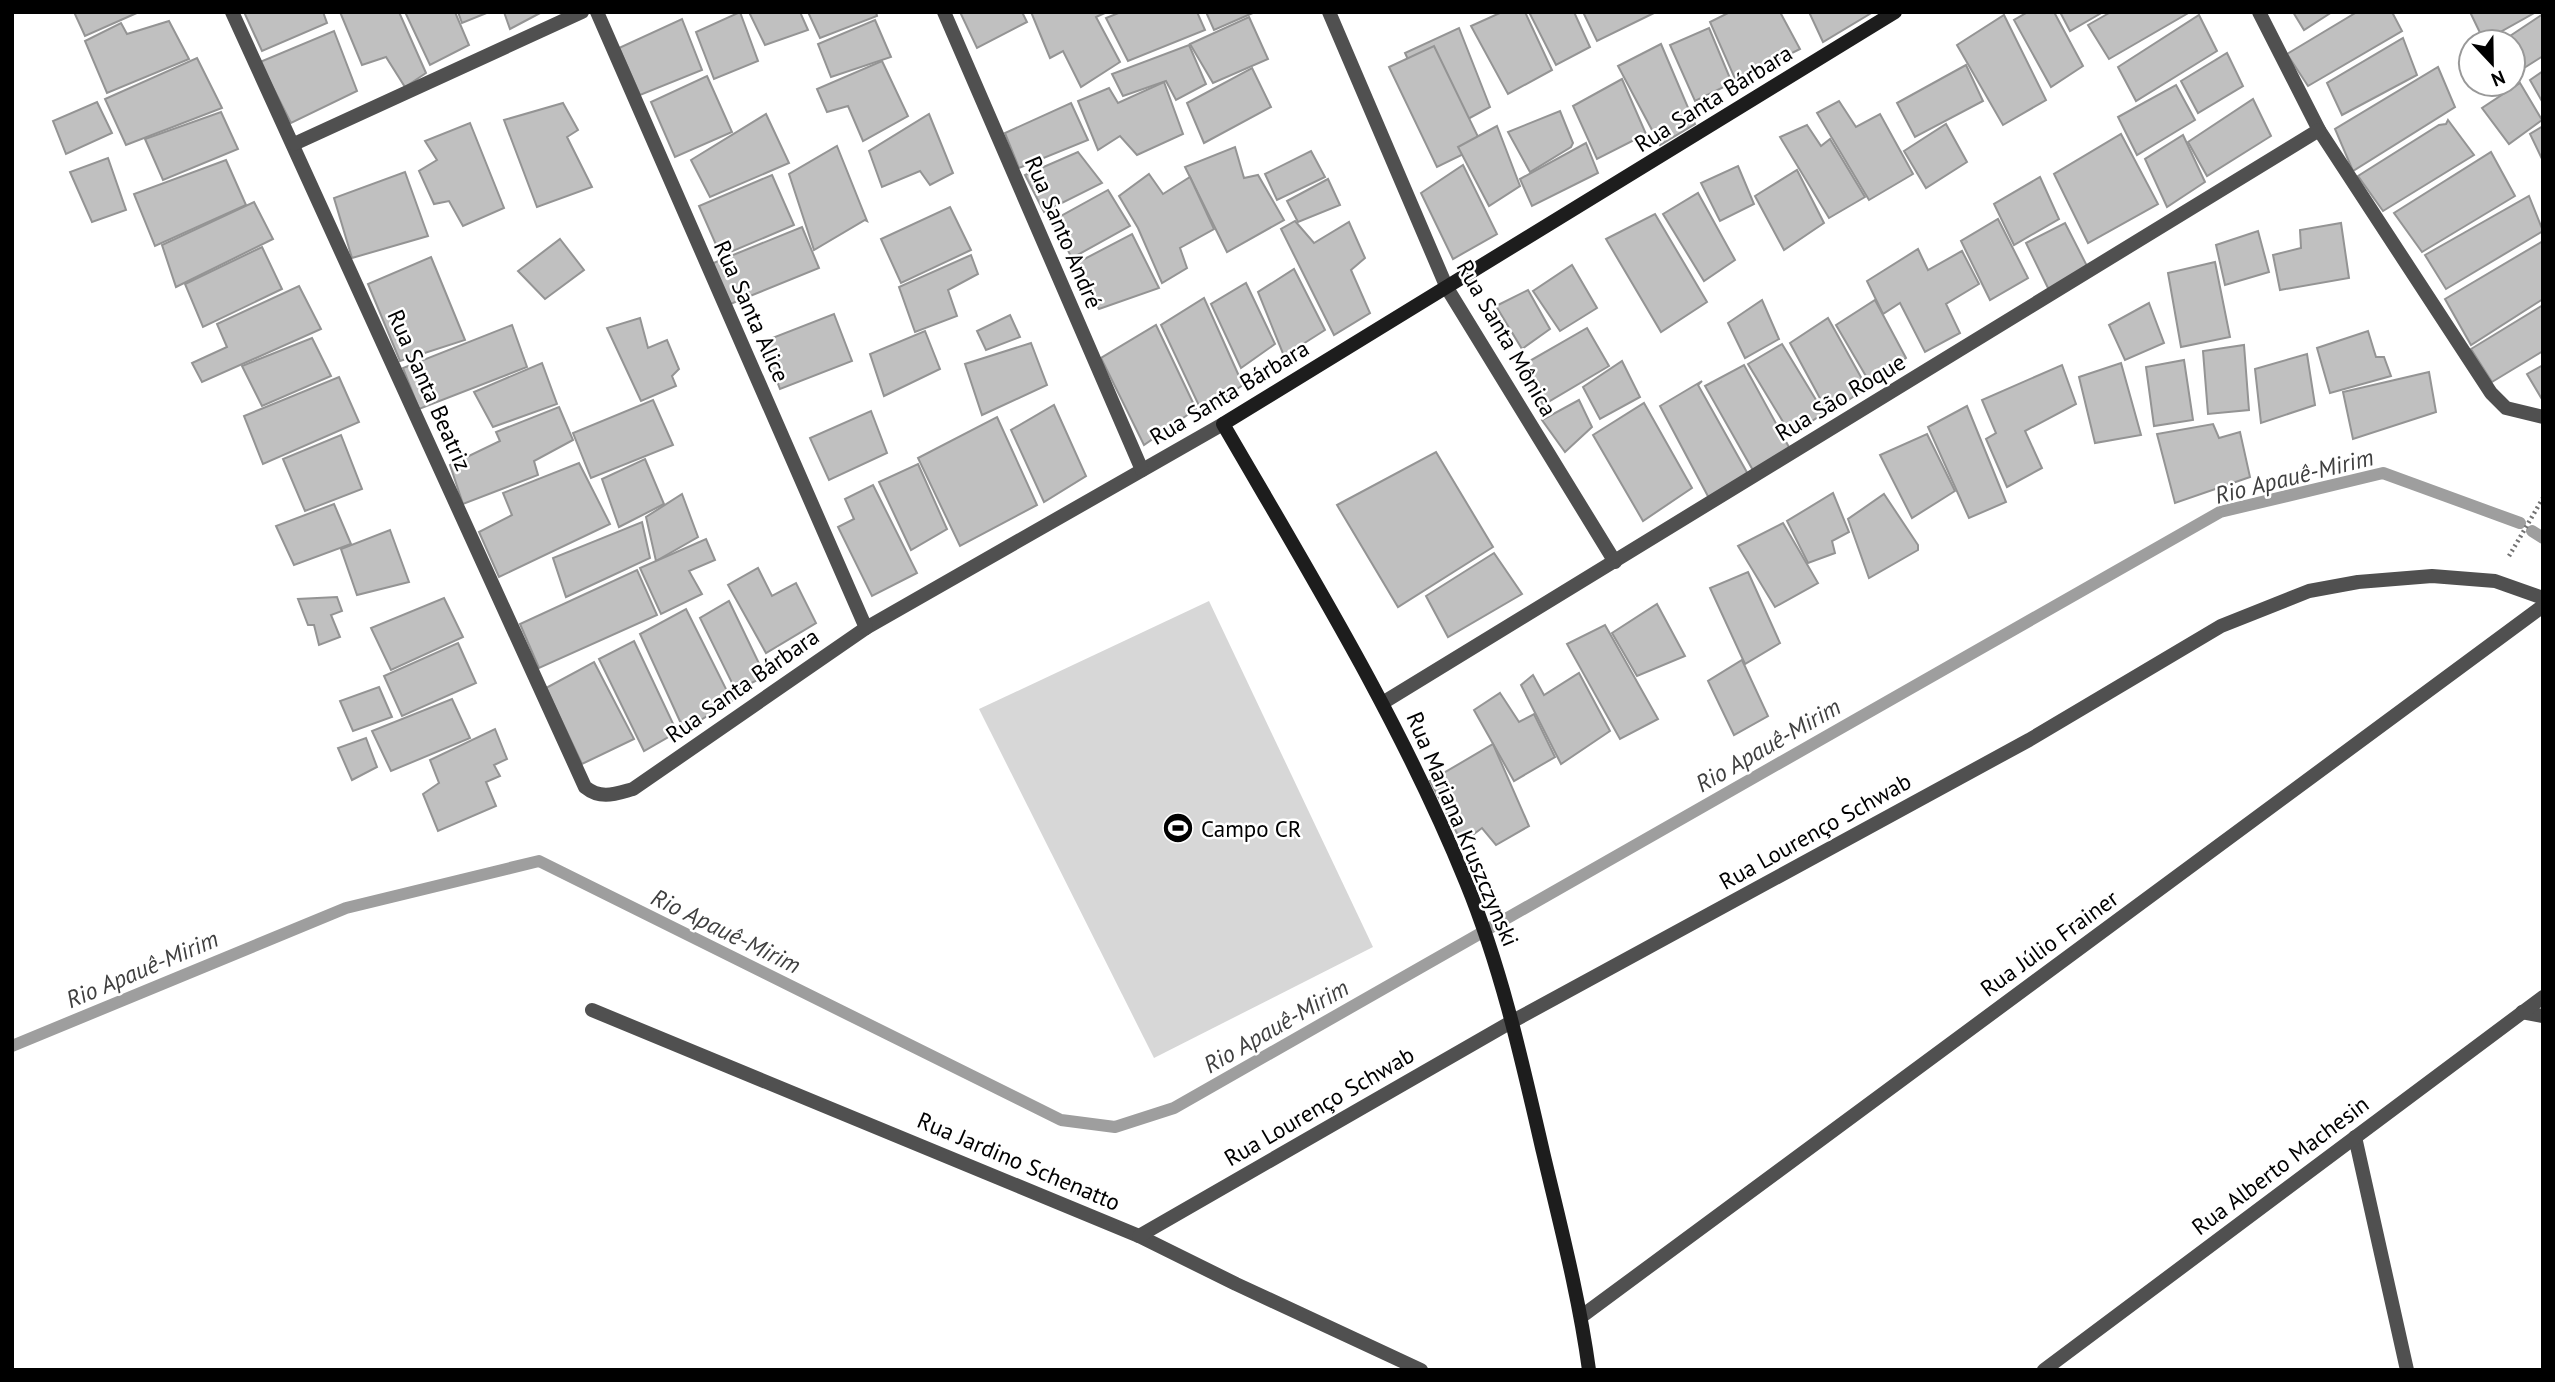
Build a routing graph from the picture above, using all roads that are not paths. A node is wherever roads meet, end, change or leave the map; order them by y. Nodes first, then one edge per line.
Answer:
1 (232, 12) edge
2 (582, 12) edge
3 (597, 12) edge
4 (944, 12) edge
5 (1329, 12) edge
6 (1895, 12) edge
7 (2259, 12) edge
8 (2319, 131) junction
9 (294, 144) junction
10 (1447, 288) junction
11 (2543, 417) edge
12 (1223, 424) junction
13 (1142, 470) junction
14 (1615, 562) junction
15 (2543, 598) edge
16 (2543, 606) edge
17 (866, 628) junction
18 (1384, 702) junction
19 (585, 787) joint
20 (2543, 997) edge
21 (592, 1010) dead end
22 (2522, 1012) junction
23 (2543, 1016) edge
24 (1513, 1021) junction
25 (2355, 1137) junction
26 (1139, 1236) junction
27 (1582, 1316) junction
28 (1421, 1370) edge
29 (1589, 1370) edge
30 (2044, 1370) edge
31 (2407, 1370) edge

1 - 9 street, Rua Santa Beatriz
2 - 9 street
3 - 17 street, Rua Santa Alice
4 - 13 street, Rua Santo André
5 - 10 street, Rua Santa Mônica
6 - 10 street, Rua Santa Bárbara
7 - 8 street
8 - 11 street
8 - 14 street, Rua São Roque
9 - 19 street, Rua Santa Beatriz
10 - 12 street, Rua Santa Bárbara
10 - 14 street, Rua Santa Mônica
12 - 13 street, Rua Santa Bárbara
12 - 18 street, Rua Mariana Kruszczynski
13 - 17 street, Rua Santa Bárbara
14 - 18 street, Rua São Roque
15 - 24 street, Rua Lourenço Schwab
16 - 27 street, Rua Júlio Frainer
17 - 19 street, Rua Santa Bárbara
18 - 24 street, Rua Mariana Kruszczynski
20 - 22 street, Rua Alberto Machesin
21 - 26 street, Rua Jardino Schenatto
22 - 23 street
22 - 25 street, Rua Alberto Machesin
24 - 26 street, Rua Lourenço Schwab
24 - 27 street, Rua Mariana Kruszczynski
25 - 30 street, Rua Alberto Machesin
25 - 31 street
26 - 28 street, Rua Jardino Schenatto
27 - 29 street, Rua Mariana Kruszczynski

